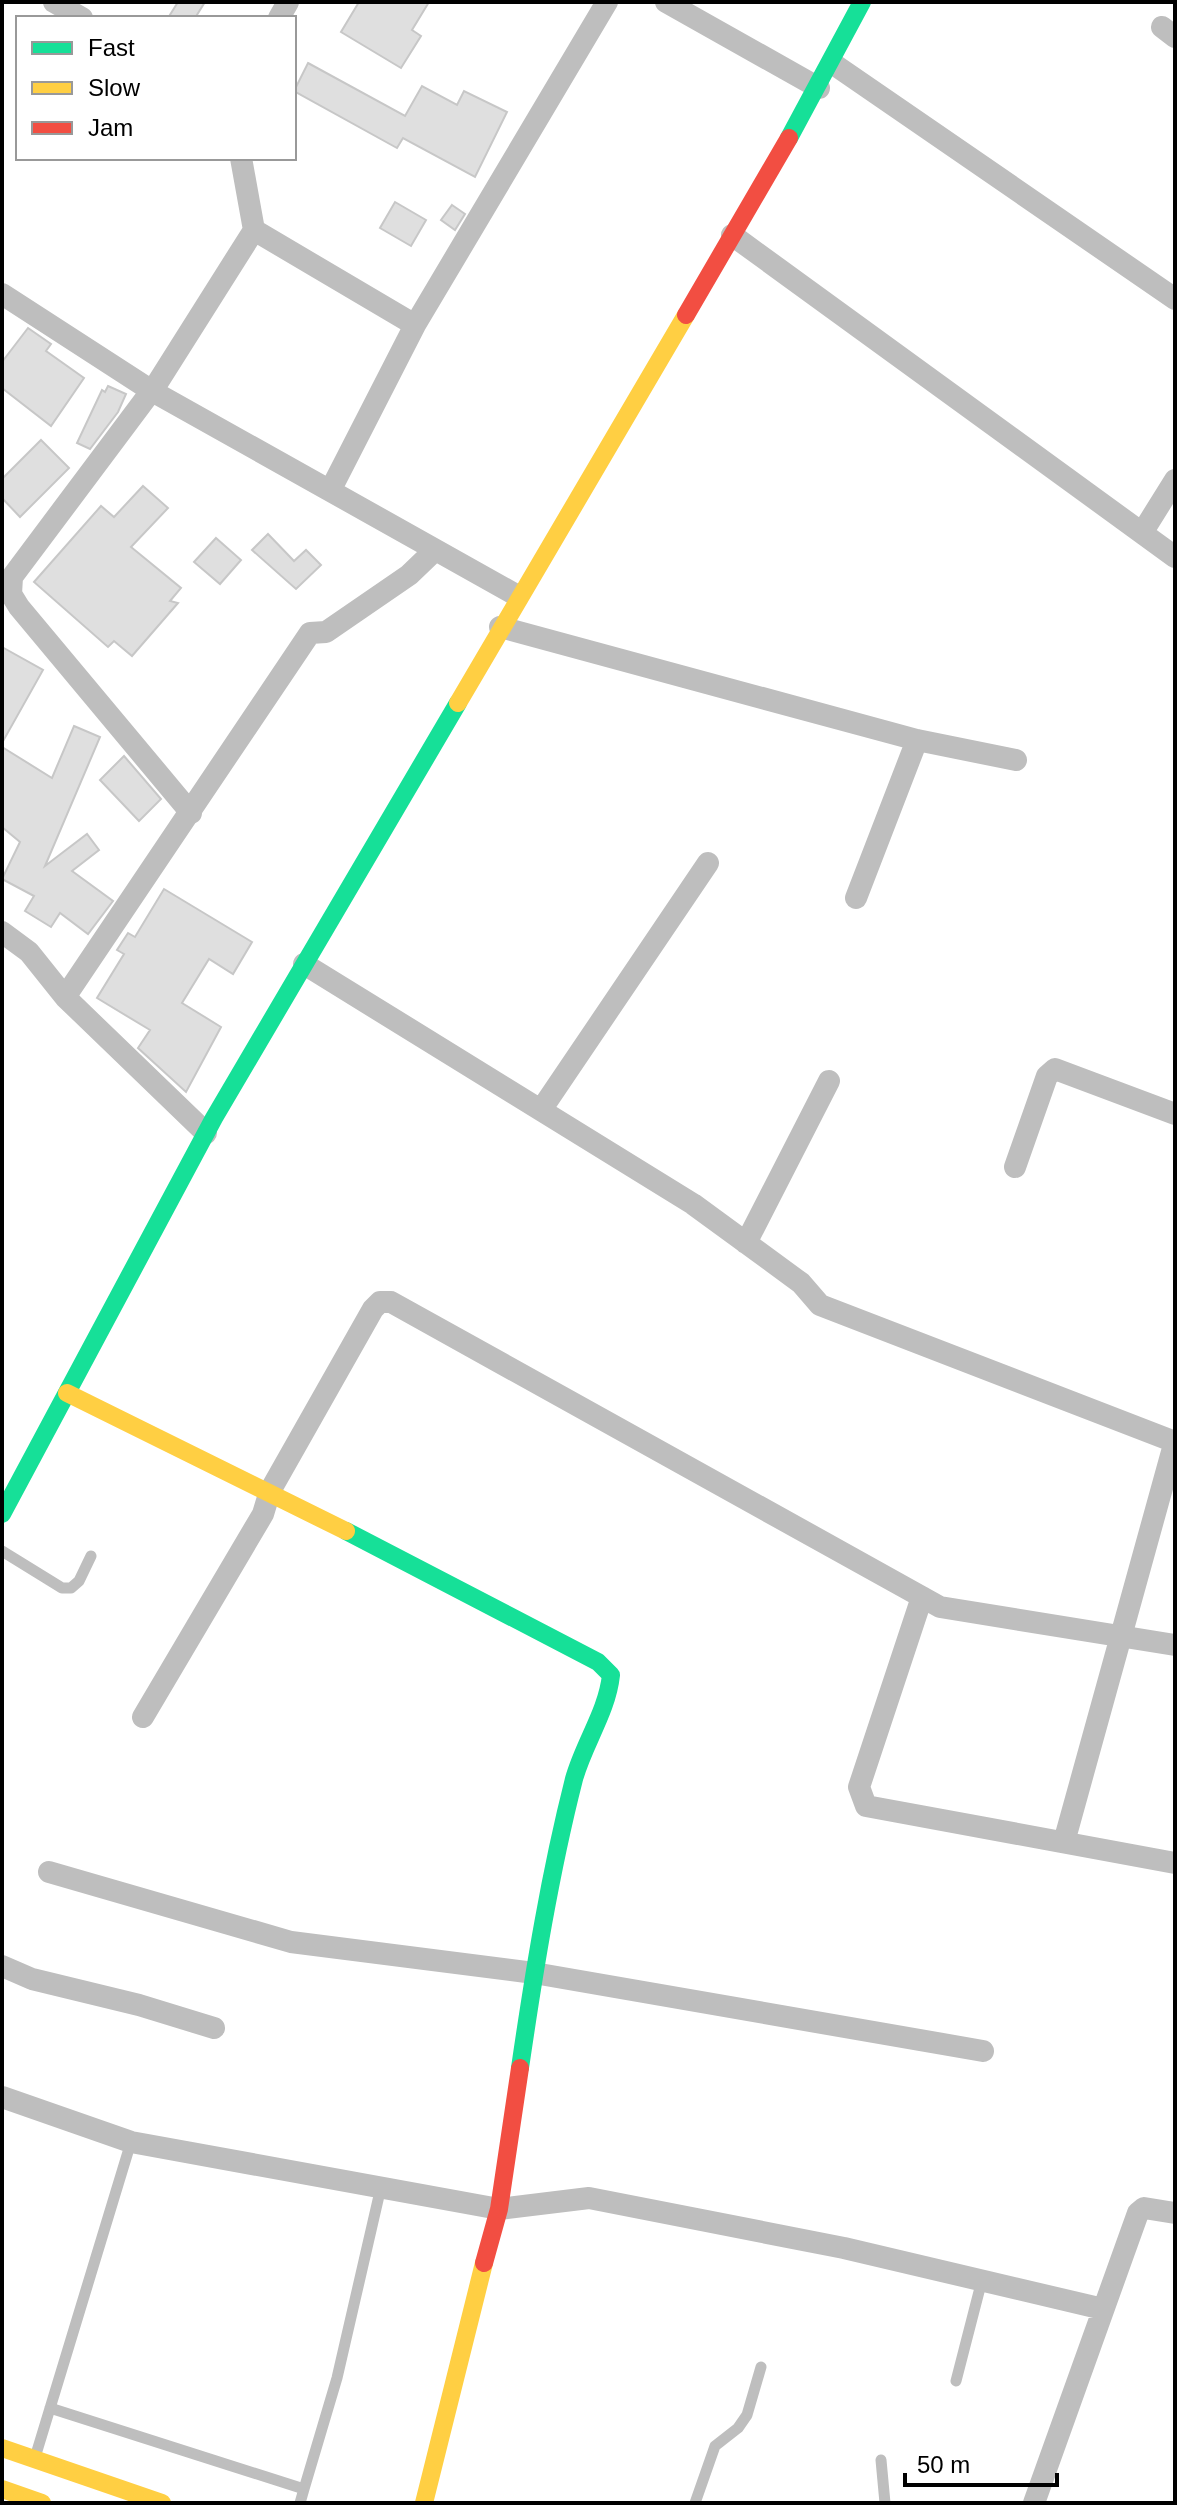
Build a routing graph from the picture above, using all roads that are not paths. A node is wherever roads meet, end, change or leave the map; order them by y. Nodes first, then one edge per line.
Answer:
1 (54, 2) edge
2 (607, 2) edge
3 (666, 2) edge
4 (862, 2) edge
5 (78, 16) edge
6 (832, 63) junction
7 (819, 88) junction
8 (241, 160) edge
9 (254, 230) junction
10 (732, 235) junction
11 (2, 294) edge
12 (1175, 299) edge
13 (415, 325) junction
14 (152, 391) junction
15 (1175, 480) edge
16 (331, 489) junction
17 (1142, 533) junction
18 (434, 551) junction
19 (1175, 557) edge
20 (518, 596) junction
21 (500, 627) junction
22 (917, 740) junction
23 (1016, 760) dead end
24 (191, 813) junction
25 (708, 863) dead end
26 (856, 898) dead end
27 (2, 932) edge
28 (304, 964) junction
29 (65, 997) junction
30 (829, 1081) dead end
31 (541, 1110) junction
32 (1175, 1114) edge
33 (206, 1133) junction
34 (1015, 1167) dead end
35 (746, 1243) junction
36 (67, 1393) junction
37 (1175, 1442) edge
38 (270, 1491) junction
39 (2, 1514) edge
40 (2, 1551) edge
41 (91, 1556) dead end
42 (922, 1597) junction
43 (1122, 1635) junction
44 (1175, 1645) edge
45 (143, 1717) dead end
46 (1064, 1842) junction
47 (1175, 1863) edge
48 (49, 1872) dead end
49 (2, 1966) edge
50 (534, 1973) junction
51 (214, 2028) dead end
52 (983, 2051) dead end
53 (2, 2097) edge
54 (131, 2142) junction
55 (381, 2187) junction
56 (499, 2209) junction
57 (1175, 2213) edge
58 (982, 2280) junction
59 (1103, 2309) junction
60 (761, 2367) dead end
61 (956, 2381) dead end
62 (50, 2408) junction
63 (2, 2448) edge
64 (34, 2459) junction
65 (881, 2460) dead end
66 (2, 2489) edge
67 (304, 2489) junction
68 (42, 2503) edge
69 (162, 2503) edge
70 (301, 2503) edge
71 (424, 2503) edge
72 (695, 2503) edge
73 (885, 2503) edge
74 (1034, 2503) edge

1 - 5 street
2 - 13 street
3 - 7 street
4 - 6 main road
6 - 7 main road
6 - 12 street
7 - 10 main road
8 - 9 street
9 - 13 street
9 - 14 street
10 - 17 street
10 - 20 main road
11 - 14 street
13 - 16 street
14 - 16 street
14 - 24 street
15 - 17 street
16 - 18 street
17 - 19 street
18 - 20 street
18 - 24 street
20 - 21 main road
21 - 22 street
21 - 28 main road
22 - 23 street
22 - 26 street
24 - 29 street
25 - 31 street
27 - 29 street
28 - 31 street
28 - 33 main road
29 - 33 street
30 - 35 street
31 - 35 street
32 - 34 street
33 - 36 main road
35 - 37 street
36 - 38 main road
36 - 39 main road
37 - 43 street
38 - 42 street
38 - 45 street
38 - 50 main road
40 - 41 lane
42 - 43 street
42 - 46 street
43 - 44 street
43 - 46 street
46 - 47 street
48 - 50 street
49 - 51 street
50 - 52 street
50 - 56 main road
53 - 54 street
54 - 55 street
54 - 62 lane
55 - 56 street
55 - 67 lane
56 - 58 street
56 - 71 main road
57 - 59 street
58 - 59 street
58 - 61 lane
59 - 74 street
60 - 72 lane
62 - 64 lane
62 - 67 lane
63 - 64 main road
64 - 69 main road
65 - 73 lane
66 - 68 main road
67 - 70 lane

